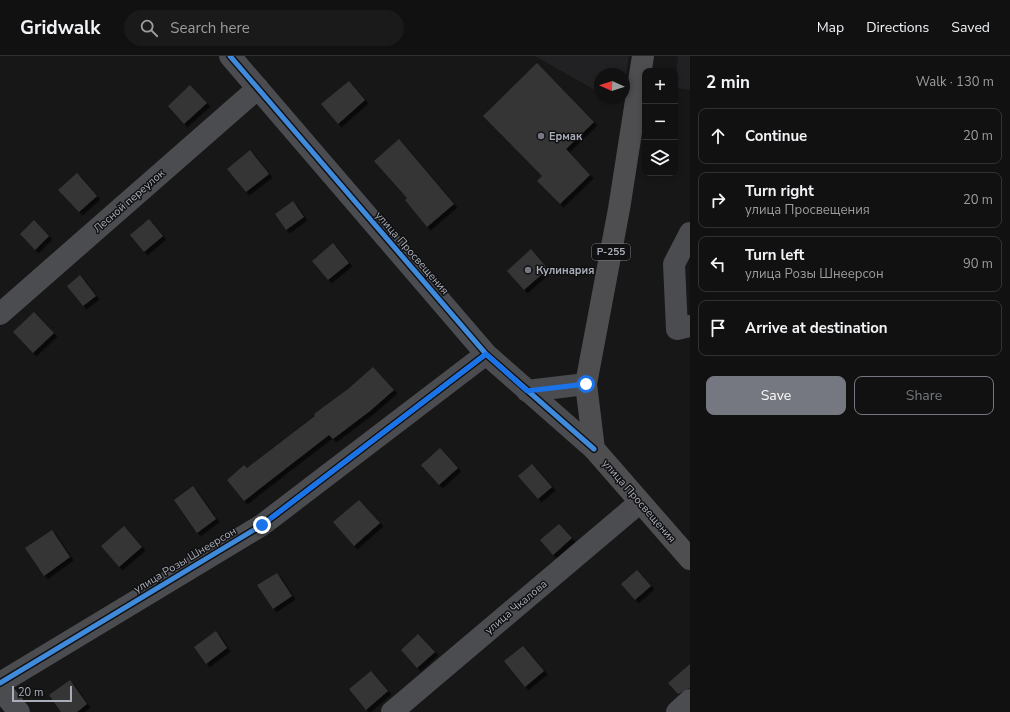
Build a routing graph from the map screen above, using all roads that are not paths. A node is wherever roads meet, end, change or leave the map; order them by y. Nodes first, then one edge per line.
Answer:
1 (230, 56) edge
2 (643, 56) edge
3 (258, 88) junction
4 (690, 233) edge
5 (0, 314) edge
6 (690, 326) edge
7 (486, 354) junction
8 (586, 384) junction
9 (527, 391) junction
10 (594, 449) junction
11 (639, 503) junction
12 (690, 559) edge
13 (0, 683) edge
14 (0, 689) edge
15 (690, 700) edge
16 (19, 712) edge
17 (392, 712) edge
18 (677, 712) edge

1 - 3 street, улица Просвещения
2 - 8 highway, Р-255
3 - 5 street, Лесной переулок
3 - 7 street, улица Просвещения
4 - 6 street
7 - 9 street, улица Просвещения
7 - 13 street, улица Розы Шнеерсон
8 - 9 street
8 - 10 highway, Р-255
9 - 10 street, улица Просвещения
10 - 11 highway, улица Просвещения
11 - 12 highway, улица Просвещения
11 - 17 street, улица Чкалова
14 - 16 street
15 - 18 street

